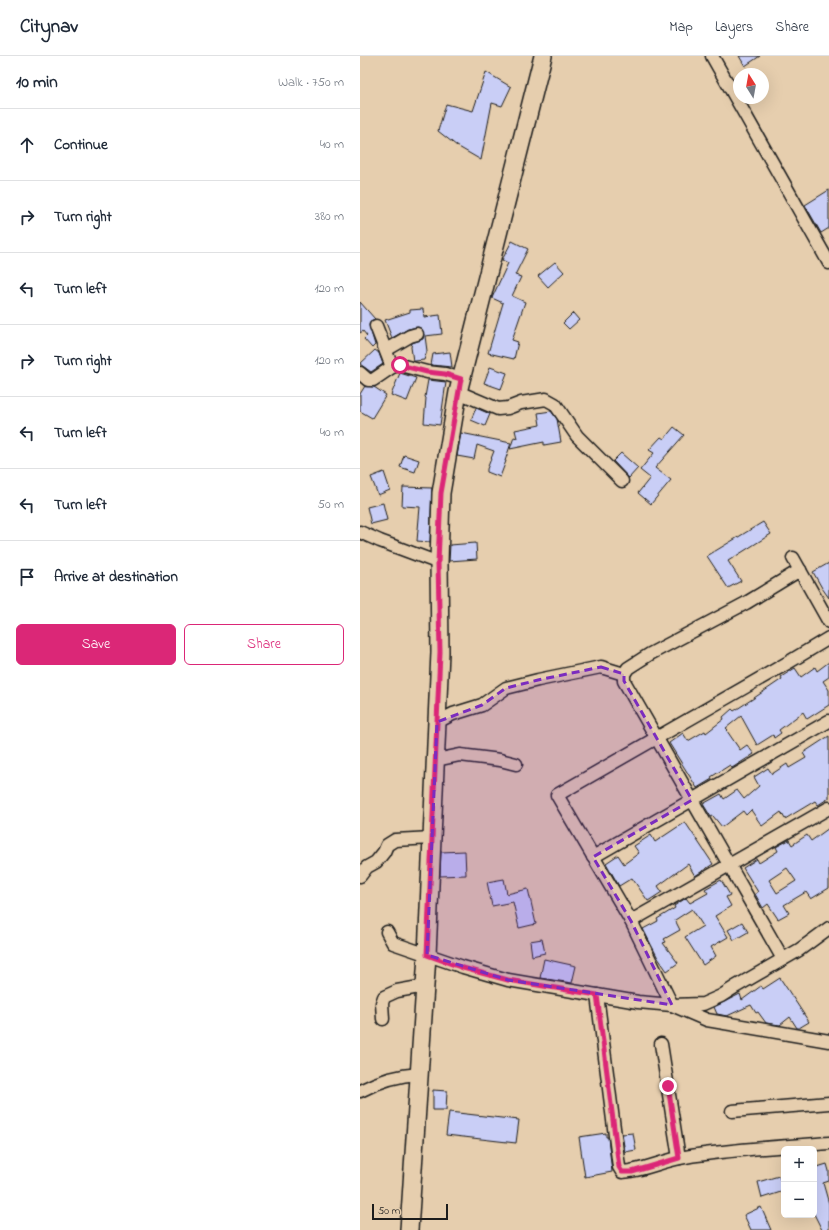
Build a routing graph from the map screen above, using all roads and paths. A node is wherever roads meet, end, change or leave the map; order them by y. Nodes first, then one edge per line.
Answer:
1 (543, 56) edge
2 (712, 56) edge
3 (829, 263) edge
4 (376, 326) dead end
5 (417, 334) dead end
6 (386, 350) junction
7 (392, 367) junction
8 (360, 373) edge
9 (459, 386) junction
10 (622, 481) dead end
11 (360, 532) edge
12 (794, 558) dead end
13 (438, 563) junction
14 (800, 570) junction
15 (829, 622) edge
16 (829, 638) edge
17 (624, 674) junction
18 (829, 721) edge
19 (437, 722) junction
20 (656, 738) junction
21 (436, 760) junction
22 (516, 764) dead end
23 (692, 800) junction
24 (829, 808) edge
25 (432, 838) junction
26 (593, 857) junction
27 (730, 865) junction
28 (360, 876) edge
29 (631, 921) junction
30 (829, 928) edge
31 (387, 932) dead end
32 (427, 955) junction
33 (783, 959) junction
34 (425, 986) junction
35 (597, 995) junction
36 (672, 1005) junction
37 (383, 1019) dead end
38 (829, 1041) edge
39 (661, 1044) dead end
40 (419, 1074) junction
41 (360, 1091) edge
42 (829, 1102) edge
43 (732, 1111) dead end
44 (829, 1143) edge
45 (679, 1158) junction
46 (409, 1230) edge

1 - 9 street
2 - 3 street
4 - 6 street
5 - 6 street
6 - 7 street
7 - 8 street
7 - 9 street
9 - 10 street
9 - 13 street
11 - 13 street
12 - 14 street
13 - 19 street
14 - 15 street
14 - 17 street
16 - 20 street
17 - 19 street
17 - 20 street
18 - 23 street
19 - 21 street
20 - 23 street
20 - 26 street
21 - 22 street
21 - 25 street
23 - 26 street
23 - 27 street
24 - 27 street
25 - 28 street
25 - 32 street
26 - 29 street
27 - 29 street
27 - 33 street
29 - 36 street
30 - 33 street
31 - 32 street
32 - 34 street
32 - 35 street
33 - 36 street
34 - 37 street
34 - 40 street
35 - 36 street
35 - 45 street
36 - 38 street
39 - 45 street
40 - 41 street
40 - 46 street
42 - 43 street
44 - 45 street

